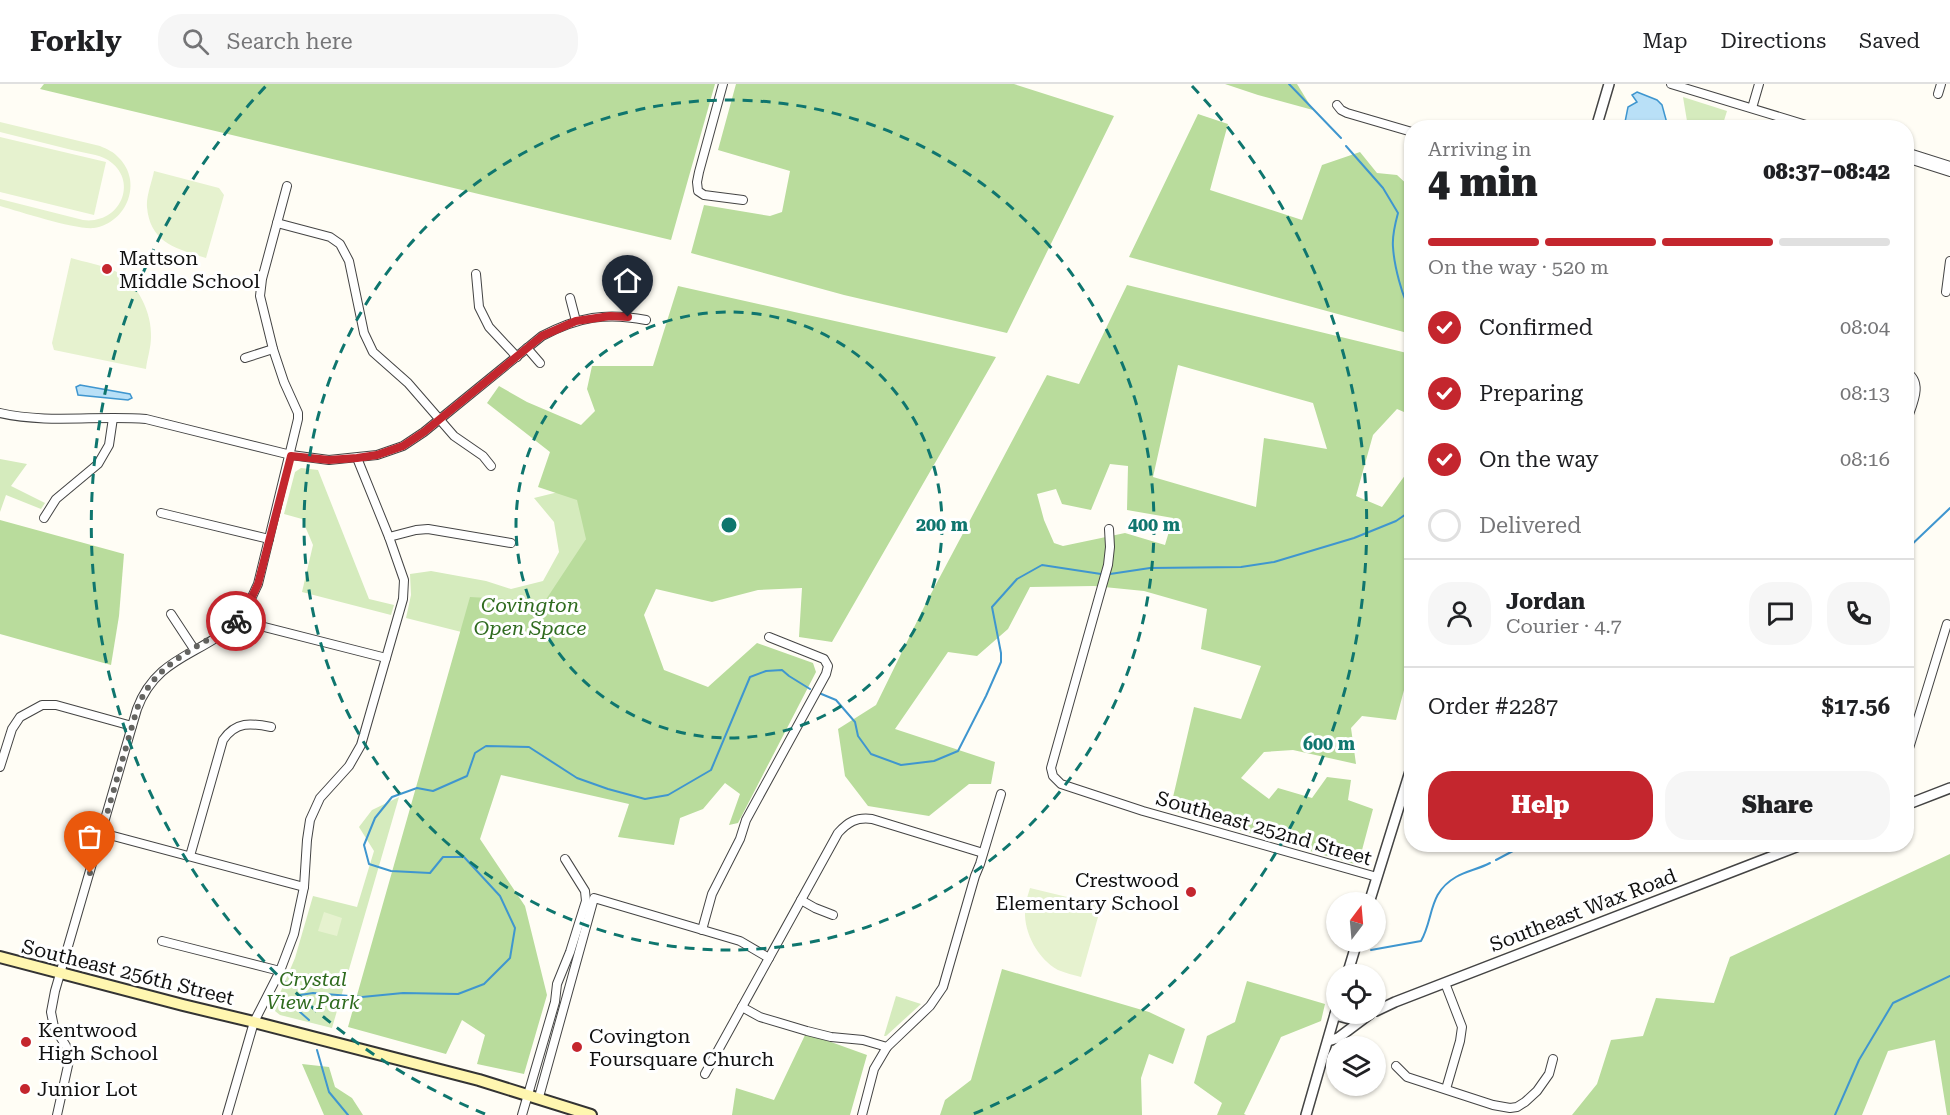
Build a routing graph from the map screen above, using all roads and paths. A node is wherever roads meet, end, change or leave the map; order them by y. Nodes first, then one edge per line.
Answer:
1 (723, 84) edge
2 (1609, 84) edge
3 (1671, 84) edge
4 (1759, 84) edge
5 (1941, 84) edge
6 (1938, 94) dead end
7 (1337, 105) dead end
8 (1752, 108) junction
9 (1598, 120) edge
10 (1790, 120) edge
11 (1404, 130) edge
12 (1914, 155) edge
13 (1914, 161) edge
14 (1950, 166) edge
15 (1950, 172) edge
16 (287, 186) dead end
17 (743, 200) dead end
18 (276, 223) junction
19 (1950, 261) edge
20 (476, 274) dead end
21 (1946, 292) dead end
22 (570, 297) dead end
23 (646, 320) dead end
24 (576, 321) junction
25 (527, 348) junction
26 (273, 349) junction
27 (517, 357) junction
28 (245, 358) dead end
29 (540, 363) dead end
30 (1914, 377) edge
31 (1914, 397) edge
32 (0, 413) edge
33 (113, 418) junction
34 (440, 419) junction
35 (291, 456) junction
36 (357, 458) junction
37 (491, 466) dead end
38 (161, 513) dead end
39 (44, 518) dead end
40 (1109, 529) dead end
41 (389, 537) junction
42 (269, 539) junction
43 (511, 543) dead end
44 (171, 614) dead end
45 (237, 620) junction
46 (1947, 624) dead end
47 (769, 637) dead end
48 (194, 649) junction
49 (386, 658) junction
50 (132, 726) junction
51 (271, 727) dead end
52 (1914, 732) edge
53 (0, 766) edge
54 (1950, 788) edge
55 (1404, 791) edge
56 (1001, 794) dead end
57 (1914, 802) edge
58 (102, 833) junction
59 (1777, 852) edge
60 (983, 853) junction
61 (190, 856) junction
62 (565, 859) dead end
63 (1377, 877) junction
64 (304, 887) junction
65 (1372, 892) edge
66 (801, 900) junction
67 (833, 915) dead end
68 (702, 930) junction
69 (162, 941) dead end
70 (1, 958) edge
71 (769, 958) junction
72 (280, 972) junction
73 (60, 973) junction
74 (1444, 983) junction
75 (742, 1007) junction
76 (1386, 1007) edge
77 (254, 1022) junction
78 (1356, 1024) edge
79 (1341, 1036) edge
80 (887, 1047) junction
81 (1326, 1048) edge
82 (1553, 1059) dead end
83 (1395, 1066) dead end
84 (705, 1074) dead end
85 (1446, 1089) junction
86 (533, 1096) junction
87 (57, 1115) edge
88 (227, 1115) edge
89 (522, 1115) edge
90 (591, 1115) edge
91 (862, 1115) edge
92 (1306, 1115) edge

1 - 17 street
2 - 9 street
3 - 8 street
4 - 8 street
5 - 6 street
7 - 11 street
8 - 10 street
12 - 14 street
13 - 15 street
16 - 18 street
18 - 26 street
18 - 34 street
19 - 21 street
20 - 27 street
22 - 24 street
23 - 24 street
24 - 25 street
25 - 27 street
25 - 29 street
26 - 28 street
26 - 35 street
27 - 34 street
30 - 31 street
32 - 33 street
33 - 35 street
33 - 39 street
34 - 36 street
34 - 37 street
35 - 36 street
35 - 42 street
36 - 41 street
38 - 42 street
40 - 63 street, Southeast 252nd Street
41 - 43 street
41 - 49 street
42 - 45 street
44 - 48 street
45 - 48 street
45 - 49 street
46 - 52 street
47 - 68 street
48 - 50 street
49 - 64 street
50 - 53 street
50 - 58 street
51 - 61 street
54 - 57 street
55 - 63 street
56 - 60 street
58 - 61 street
58 - 73 street
59 - 74 street, Southeast Wax Road
60 - 66 street
60 - 80 street
61 - 64 street
62 - 86 street
63 - 65 street
64 - 72 street
66 - 67 street
66 - 71 street
68 - 71 street
68 - 86 street
69 - 72 street
70 - 73 main road, Southeast 256th Street
71 - 75 street
72 - 77 street
73 - 77 main road, Southeast 256th Street
73 - 87 street
74 - 76 street, Southeast Wax Road
74 - 85 street
75 - 80 street
75 - 84 street
77 - 86 main road, Southeast 256th Street
77 - 88 street
78 - 79 street
80 - 91 street
81 - 92 street
82 - 85 street
83 - 85 street
86 - 89 street
86 - 90 main road, Southeast 256th Street

